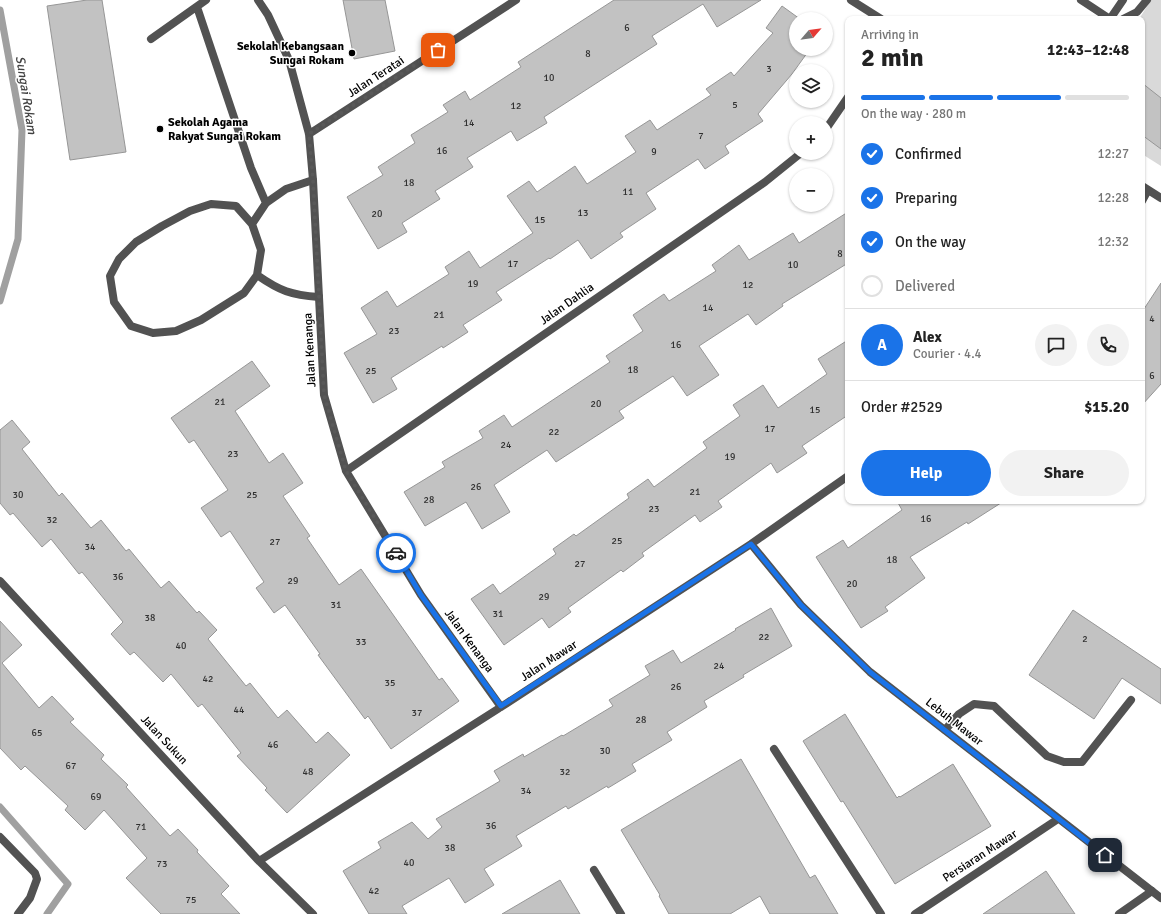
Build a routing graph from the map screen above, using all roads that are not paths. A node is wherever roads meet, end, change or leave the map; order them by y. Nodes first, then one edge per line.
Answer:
1 (206, 0) edge
2 (258, 0) edge
3 (516, 0) edge
4 (851, 0) edge
5 (1080, 0) edge
6 (1123, 0) edge
7 (1147, 0) edge
8 (197, 7) junction
9 (876, 16) edge
10 (1105, 16) edge
11 (1112, 16) edge
12 (1129, 16) edge
13 (151, 39) dead end
14 (845, 102) edge
15 (833, 119) edge
16 (309, 134) junction
17 (792, 160) edge
18 (313, 180) junction
19 (1145, 188) edge
20 (1161, 198) edge
21 (266, 203) junction
22 (252, 224) junction
23 (257, 275) junction
24 (319, 296) junction
25 (346, 471) junction
26 (845, 478) edge
27 (751, 544) junction
28 (0, 581) edge
29 (1131, 700) dead end
30 (501, 706) junction
31 (945, 730) junction
32 (774, 749) dead end
33 (1058, 819) junction
34 (0, 837) edge
35 (259, 861) junction
36 (594, 870) dead end
37 (1152, 891) junction
38 (1161, 898) edge
39 (18, 914) edge
40 (312, 914) edge
41 (620, 914) edge
42 (881, 914) edge
43 (915, 914) edge
44 (1119, 914) edge

1 - 8 street
2 - 16 street, Jalan Kenanga
3 - 16 street, Jalan Teratai
4 - 9 street
5 - 10 street
6 - 11 street
7 - 12 street
8 - 13 street
8 - 21 street
14 - 15 street
16 - 18 street, Jalan Kenanga
17 - 25 street, Jalan Dahlia
18 - 21 street
18 - 24 street, Jalan Kenanga
19 - 20 street
21 - 22 street
22 - 23 street
22 - 23 street
23 - 24 street
24 - 25 street, Jalan Kenanga
25 - 30 street, Jalan Kenanga
26 - 27 street, Jalan Mawar
27 - 30 street, Jalan Mawar
27 - 31 street, Lebuh Mawar
28 - 35 street, Jalan Sukun
29 - 31 street
30 - 35 street, Jalan Mawar
31 - 33 street, Lebuh Mawar
32 - 42 street
33 - 37 street, Lebuh Mawar
33 - 43 street, Persiaran Mawar
34 - 39 street
35 - 40 street, Jalan Sukun
36 - 41 street
37 - 38 street, Lebuh Mawar
37 - 44 street

